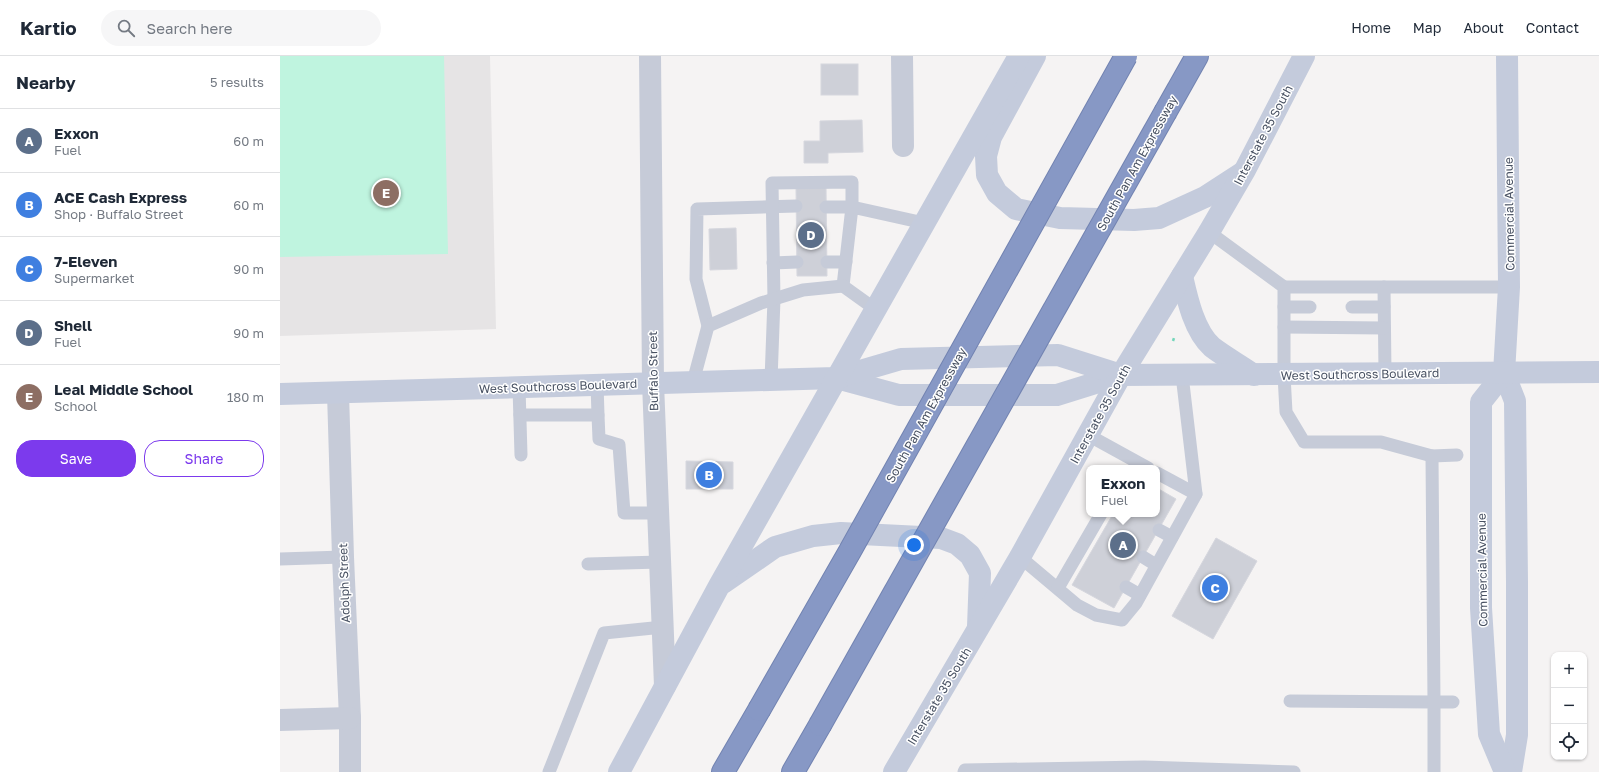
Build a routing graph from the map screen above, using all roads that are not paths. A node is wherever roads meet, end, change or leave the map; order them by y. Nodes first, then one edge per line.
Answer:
1 (650, 56) edge
2 (902, 56) edge
3 (1019, 56) edge
4 (1035, 56) edge
5 (1126, 56) edge
6 (1197, 56) edge
7 (1304, 56) edge
8 (1507, 56) edge
9 (903, 146) dead end
10 (1245, 170) junction
11 (796, 206) dead end
12 (772, 207) junction
13 (826, 207) dead end
14 (852, 207) junction
15 (924, 223) junction
16 (1209, 232) junction
17 (797, 262) dead end
18 (827, 262) dead end
19 (846, 262) junction
20 (773, 263) junction
21 (1182, 276) junction
22 (844, 286) junction
23 (1284, 287) junction
24 (1384, 287) junction
25 (1509, 287) junction
26 (774, 299) junction
27 (1352, 306) dead end
28 (1384, 306) junction
29 (1284, 307) junction
30 (1310, 307) dead end
31 (875, 309) junction
32 (708, 326) junction
33 (1284, 327) junction
34 (1384, 328) junction
35 (1599, 372) edge
36 (1504, 373) junction
37 (1385, 374) junction
38 (1121, 375) junction
39 (1182, 375) junction
40 (1254, 375) junction
41 (1284, 375) junction
42 (836, 378) junction
43 (771, 380) junction
44 (693, 382) junction
45 (653, 383) junction
46 (597, 384) junction
47 (519, 387) junction
48 (338, 393) junction
49 (280, 394) edge
50 (520, 415) junction
51 (598, 415) junction
52 (1088, 435) junction
53 (521, 455) dead end
54 (1457, 455) dead end
55 (1432, 456) junction
56 (1130, 464) edge
57 (1160, 475) edge
58 (1196, 494) junction
59 (658, 514) junction
60 (1100, 517) edge
61 (1159, 530) dead end
62 (1172, 537) junction
63 (1143, 557) dead end
64 (342, 558) junction
65 (1020, 558) junction
66 (280, 559) edge
67 (660, 562) junction
68 (588, 564) dead end
69 (1156, 566) junction
70 (719, 586) junction
71 (1126, 586) dead end
72 (1058, 588) junction
73 (1140, 595) junction
74 (663, 628) junction
75 (978, 630) junction
76 (665, 686) junction
77 (1290, 701) dead end
78 (1434, 702) junction
79 (1453, 702) dead end
80 (350, 718) junction
81 (280, 720) edge
82 (1144, 769) edge
83 (350, 772) edge
84 (549, 772) edge
85 (618, 772) edge
86 (723, 772) edge
87 (793, 772) edge
88 (894, 772) edge
89 (964, 772) edge
90 (1294, 772) edge
91 (1434, 772) edge
92 (1505, 772) edge
93 (1511, 772) edge

1 - 45 street, Buffalo Street
2 - 9 street
3 - 15 main road
4 - 10 main road
5 - 86 highway, South Pan Am Expressway, bridge
6 - 87 highway, South Pan Am Expressway, bridge
7 - 10 main road, Interstate 35 South
8 - 25 main road, Commercial Avenue
10 - 16 main road, Interstate 35 South
11 - 12 lane
12 - 14 lane
12 - 20 lane
12 - 32 lane
13 - 14 lane
14 - 15 lane
14 - 19 lane
15 - 31 main road
16 - 21 main road, Interstate 35 South
16 - 23 lane
17 - 20 lane
18 - 19 lane
19 - 22 lane
20 - 26 lane
21 - 38 main road, Interstate 35 South
21 - 40 main road
22 - 26 lane
22 - 31 lane
23 - 24 lane
23 - 29 lane
24 - 25 lane
24 - 28 lane
25 - 36 main road, Commercial Avenue
26 - 32 lane
26 - 43 lane
27 - 28 lane
28 - 34 lane
29 - 30 lane
29 - 33 lane
31 - 42 main road
32 - 44 lane
33 - 34 lane
33 - 41 lane
34 - 37 lane
35 - 36 main road, West Southcross Boulevard
36 - 37 main road, West Southcross Boulevard
36 - 92 main road, Commercial Avenue
36 - 93 main road, Commercial Avenue
37 - 41 main road, West Southcross Boulevard
38 - 39 main road, West Southcross Boulevard
38 - 42 main road, West Southcross Boulevard
38 - 42 main road, West Southcross Boulevard
38 - 52 main road, Interstate 35 South
39 - 40 main road, West Southcross Boulevard
39 - 58 lane
40 - 41 main road, West Southcross Boulevard
41 - 55 lane
42 - 43 main road, West Southcross Boulevard
42 - 70 main road
43 - 44 main road, West Southcross Boulevard
44 - 45 main road, West Southcross Boulevard
45 - 46 main road, West Southcross Boulevard
45 - 59 street, Buffalo Street
46 - 47 main road, West Southcross Boulevard
46 - 51 lane
47 - 48 main road, West Southcross Boulevard
47 - 50 lane
48 - 49 main road, West Southcross Boulevard
48 - 64 street, Adolph Street
50 - 51 lane
50 - 53 lane
51 - 59 lane
52 - 56 lane
52 - 65 main road, Interstate 35 South
54 - 55 lane
55 - 78 lane
57 - 58 lane
58 - 62 lane
59 - 67 street, Buffalo Street
60 - 72 lane
61 - 62 lane
62 - 69 lane
63 - 69 lane
64 - 66 lane
64 - 80 street, Adolph Street
65 - 72 lane
65 - 75 main road, Interstate 35 South
67 - 68 lane
67 - 74 street, Buffalo Street
69 - 73 lane
70 - 75 main road
70 - 76 main road
71 - 73 lane
72 - 73 lane
74 - 76 street, Buffalo Street
74 - 84 lane
75 - 88 main road, Interstate 35 South
76 - 85 main road
77 - 78 lane
78 - 79 lane
78 - 91 lane
80 - 81 street
80 - 83 street, Adolph Street
82 - 89 lane
82 - 90 lane

